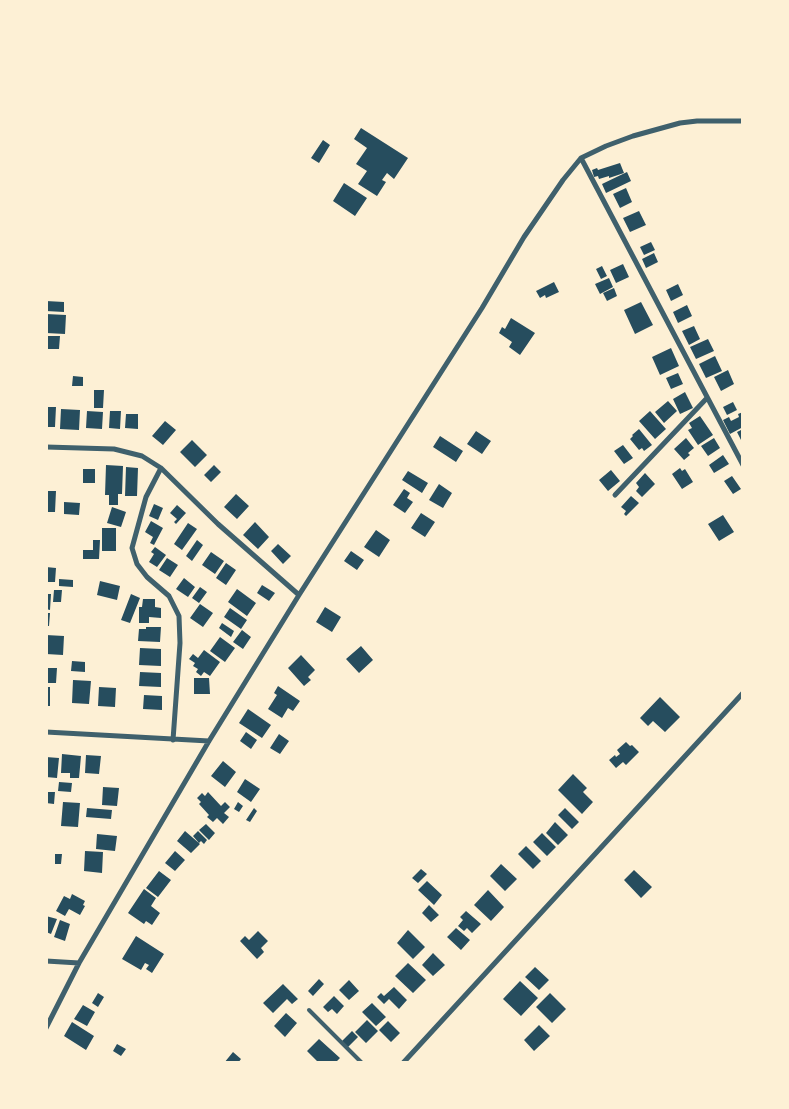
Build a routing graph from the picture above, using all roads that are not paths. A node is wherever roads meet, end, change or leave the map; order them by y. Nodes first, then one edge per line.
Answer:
1 (743, 121) edge
2 (581, 158) junction
3 (707, 398) junction
4 (46, 447) edge
5 (743, 465) edge
6 (160, 468) junction
7 (615, 495) dead end
8 (299, 595) junction
9 (743, 693) edge
10 (46, 732) edge
11 (173, 740) junction
12 (209, 741) junction
13 (46, 961) edge
14 (79, 964) junction
15 (309, 1010) dead end
16 (46, 1028) edge
17 (362, 1063) edge
18 (403, 1063) edge

1 - 2 street
2 - 3 street
2 - 8 street
3 - 5 street
3 - 7 street
4 - 6 street
6 - 8 street
6 - 11 street
8 - 12 street
9 - 18 street
10 - 11 street
11 - 12 street
12 - 14 street
13 - 14 street
14 - 16 street
15 - 17 lane

